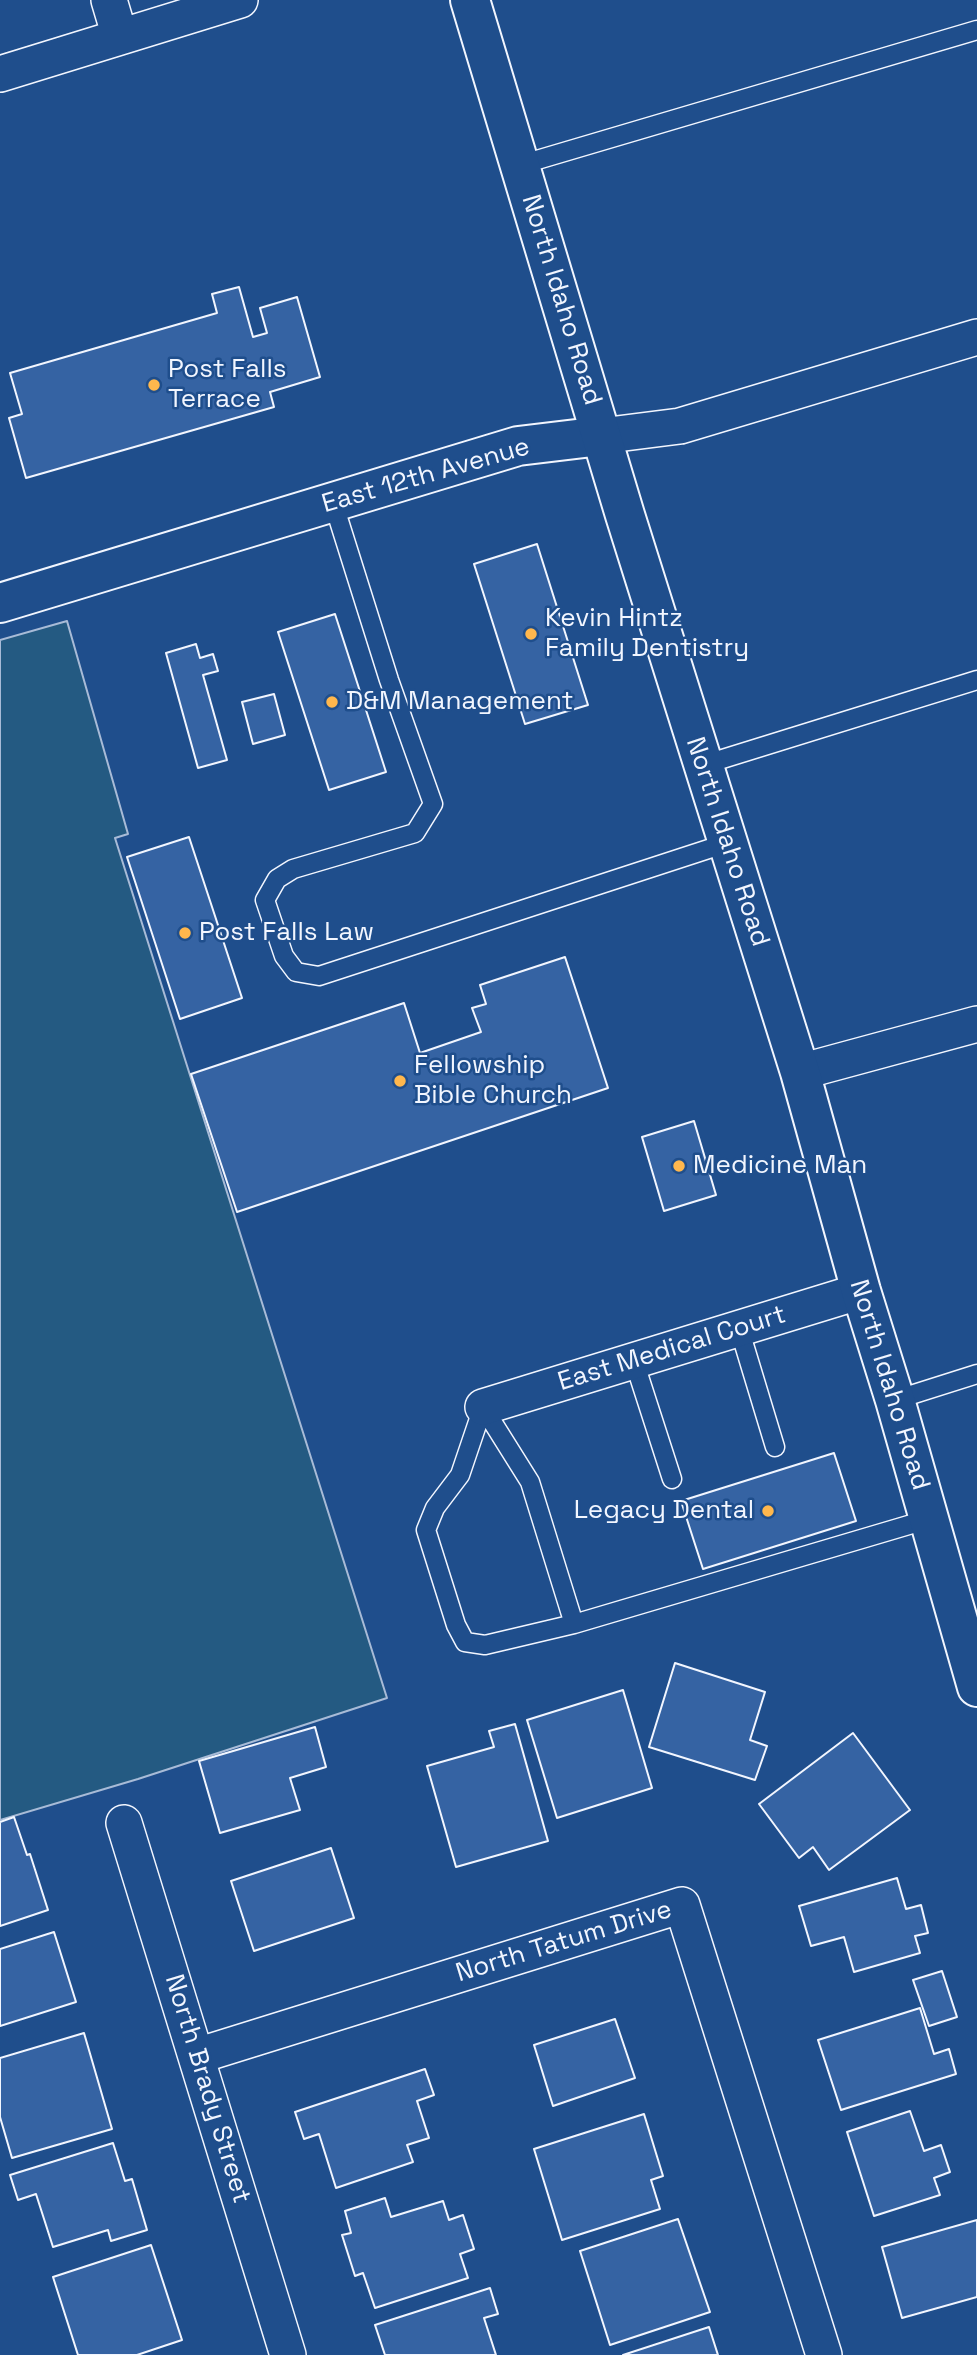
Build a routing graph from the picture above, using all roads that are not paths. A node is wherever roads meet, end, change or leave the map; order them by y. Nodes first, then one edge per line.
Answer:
1 (109, 0) edge
2 (240, 0) edge
3 (470, 0) edge
4 (977, 30) edge
5 (120, 37) junction
6 (0, 74) edge
7 (520, 165) junction
8 (977, 337) edge
9 (601, 436) junction
10 (333, 502) junction
11 (0, 603) edge
12 (977, 680) edge
13 (703, 765) junction
14 (727, 843) junction
15 (977, 1024) edge
16 (800, 1072) junction
17 (861, 1291) junction
18 (739, 1328) junction
19 (634, 1360) junction
20 (977, 1374) edge
21 (895, 1400) junction
22 (483, 1407) junction
23 (775, 1447) dead end
24 (672, 1479) dead end
25 (929, 1519) junction
26 (574, 1624) junction
27 (977, 1687) edge
28 (124, 1823) dead end
29 (197, 2056) junction
30 (288, 2355) edge
31 (824, 2355) edge

1 - 5 street
2 - 5 street
3 - 7 main road, North Idaho Road
4 - 7 lane
5 - 6 street
7 - 9 main road, North Idaho Road
8 - 9 street, East 12th Avenue
9 - 10 main road, East 12th Avenue
9 - 13 main road, North Idaho Road
10 - 11 main road, East 12th Avenue
10 - 14 lane
12 - 13 lane
13 - 14 main road, North Idaho Road
14 - 16 main road, North Idaho Road
15 - 16 street
16 - 17 main road, North Idaho Road
17 - 18 street, East Medical Court
17 - 21 main road, North Idaho Road
18 - 19 street, East Medical Court
18 - 23 lane
19 - 22 street, East Medical Court
19 - 24 lane
20 - 21 lane
21 - 25 main road, North Idaho Road
22 - 26 lane
22 - 26 lane
25 - 26 lane
25 - 27 main road, North Idaho Road
28 - 29 street, North Brady Street
29 - 30 street, North Brady Street
29 - 31 street, North Tatum Drive

